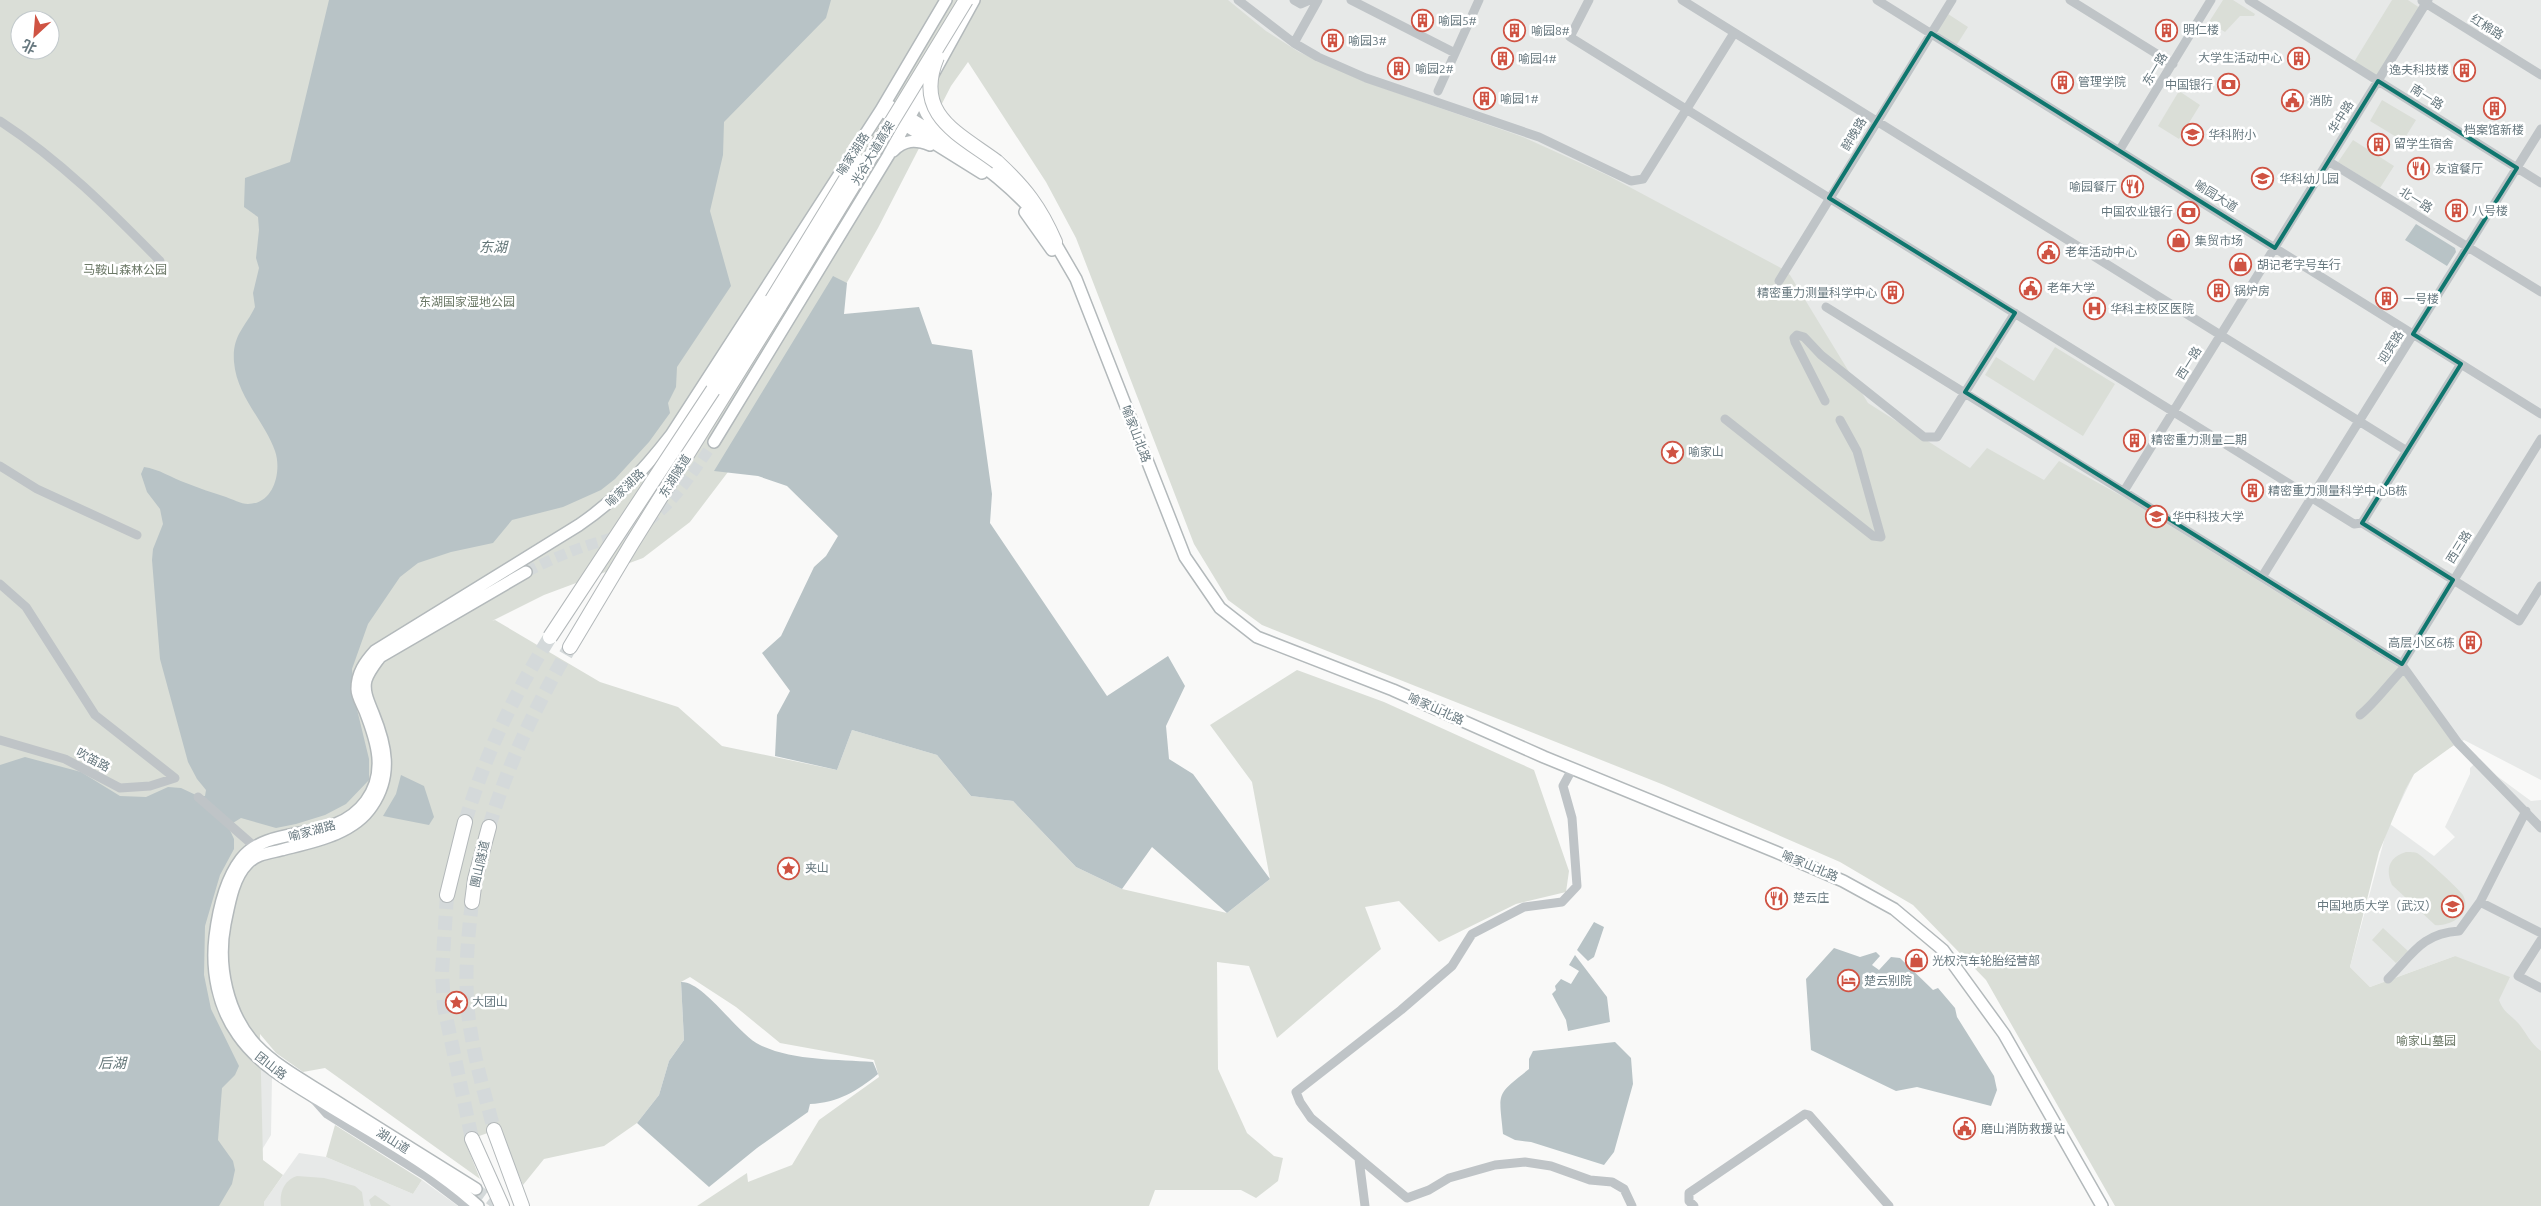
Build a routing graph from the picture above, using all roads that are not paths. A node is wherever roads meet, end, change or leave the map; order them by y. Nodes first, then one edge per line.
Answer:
1 (946, 0) edge
2 (960, 0) edge
3 (966, 0) edge
4 (974, 0) edge
5 (1238, 0) edge
6 (1294, 0) edge
7 (1310, 0) edge
8 (1318, 0) edge
9 (1351, 0) edge
10 (1479, 0) edge
11 (1589, 0) edge
12 (1682, 0) edge
13 (1877, 0) edge
14 (1952, 0) edge
15 (2070, 0) edge
16 (2211, 0) edge
17 (2249, 0) edge
18 (2425, 1) edge
19 (953, 22) junction
20 (1734, 33) junction
21 (1931, 33) junction
22 (1294, 43) junction
23 (1455, 53) junction
24 (2172, 64) junction
25 (2540, 73) edge
26 (2378, 81) junction
27 (927, 86) junction
28 (1438, 91) dead end
29 (883, 107) junction
30 (1687, 109) junction
31 (0, 121) edge
32 (1876, 121) junction
33 (907, 122) junction
34 (2541, 129) edge
35 (2119, 150) junction
36 (888, 156) junction
37 (2328, 161) junction
38 (972, 162) junction
39 (2517, 168) junction
40 (2541, 183) edge
41 (1829, 198) junction
42 (1056, 242) junction
43 (2468, 247) junction
44 (2275, 248) junction
45 (160, 261) dead end
46 (1779, 281) dead end
47 (2541, 292) edge
48 (771, 299) junction
49 (798, 303) junction
50 (1826, 307) dead end
51 (2015, 313) junction
52 (764, 331) junction
53 (2413, 334) junction
54 (2220, 335) junction
55 (2461, 364) junction
56 (1965, 392) junction
57 (1825, 401) dead end
58 (2173, 412) junction
59 (2541, 414) edge
60 (1725, 419) dead end
61 (1840, 420) dead end
62 (2359, 422) junction
63 (2541, 439) edge
64 (714, 442) tunnel mouth
65 (2407, 451) junction
66 (0, 466) edge
67 (2124, 491) junction
68 (2312, 498) junction
69 (2362, 524) junction
70 (137, 535) dead end
71 (526, 572) tunnel mouth
72 (2262, 577) junction
73 (2453, 580) junction
74 (0, 584) edge
75 (2541, 586) edge
76 (550, 636) tunnel mouth
77 (570, 647) tunnel mouth
78 (2403, 666) junction
79 (2360, 716) dead end
80 (0, 740) edge
81 (1570, 773) junction
82 (198, 797) dead end
83 (2526, 811) junction
84 (465, 822) tunnel mouth
85 (489, 826) tunnel mouth
86 (2541, 828) edge
87 (258, 851) junction
88 (447, 895) tunnel mouth
89 (472, 902) tunnel mouth
90 (2480, 902) junction
91 (2541, 933) edge
92 (2541, 940) edge
93 (2388, 979) dead end
94 (2541, 988) edge
95 (310, 1094) junction
96 (494, 1130) tunnel mouth
97 (472, 1138) tunnel mouth
98 (1359, 1160) junction
99 (476, 1189) tunnel mouth
100 (466, 1206) edge
101 (478, 1206) edge
102 (502, 1206) edge
103 (522, 1206) edge
104 (1365, 1206) edge
105 (1632, 1206) edge
106 (1694, 1206) edge
107 (1889, 1206) edge
108 (2094, 1206) edge
109 (2102, 1206) edge

1 - 29 main road, 喻家湖路
2 - 48 highway, 光谷大道高架, bridge
3 - 19 highway, 光谷大道高架, bridge
4 - 27 main road
5 - 22 street
6 - 7 street
8 - 22 street
9 - 23 street
10 - 23 street
11 - 30 street
12 - 20 street
13 - 21 street, 喻园大道
14 - 21 street, 醉晚路
15 - 24 street
16 - 24 street, 东一路
17 - 26 street, 南一路
18 - 25 street, 红棉路
18 - 26 street, 华中路
19 - 42 highway, bridge
19 - 48 highway, 光谷大道高架, bridge
20 - 30 street
20 - 32 street
21 - 32 street, 醉晚路
21 - 35 street, 喻园大道
22 - 30 street
23 - 28 street
24 - 35 street, 东一路
26 - 37 street, 华中路
26 - 39 street, 南一路
27 - 33 main road
27 - 38 main road
29 - 33 main road, 喻家山北路
29 - 48 main road, 喻家湖路
30 - 41 street
31 - 45 street
32 - 41 street, 醉晚路
32 - 54 street
33 - 36 main road
33 - 38 main road, 喻家山北路
34 - 39 street, 迎宾路
35 - 44 street, 喻园大道
36 - 38 main road
36 - 49 main road
37 - 43 street, 北一路
37 - 44 street, 华中路
38 - 42 main road, 喻家山北路
38 - 81 main road, 喻家山北路
39 - 40 street, 南一路
39 - 43 street, 迎宾路
41 - 46 street, 醉晚路
41 - 51 street
42 - 109 main road, 喻家山北路
43 - 47 street, 北一路
43 - 53 street, 迎宾路
44 - 53 street, 喻园大道
44 - 54 street, 西一路
48 - 52 highway, 东湖隧道
48 - 76 highway, 东湖隧道, bridge
48 - 87 main road, 喻家湖路
49 - 52 main road
49 - 64 main road
50 - 56 street
51 - 56 street
51 - 58 street
52 - 77 highway, 东湖隧道
53 - 55 street, 喻园大道
53 - 62 street, 迎宾路
54 - 58 street, 西一路
54 - 62 street
55 - 59 street, 喻园大道
55 - 65 street
56 - 57 street
56 - 67 street
58 - 67 street, 西一路
58 - 68 street
60 - 61 street
62 - 65 street
62 - 68 street, 迎宾路
63 - 73 street, 西三路
65 - 69 street
66 - 70 street
67 - 72 street
68 - 69 street
68 - 72 street, 迎宾路
69 - 73 street
71 - 87 main road, 喻家湖路
72 - 78 street
73 - 75 street
73 - 78 street, 西三路
74 - 80 street, 吹笛路
78 - 79 street, 西三路
78 - 83 street
81 - 98 street
81 - 108 main road, 喻家山北路
82 - 87 street
83 - 86 street
83 - 90 street
84 - 88 highway, 團山隧道
85 - 89 highway, 團山隧道
87 - 95 main road, 团山路
87 - 99 main road, 团山路
90 - 91 street
90 - 93 street
92 - 94 street
95 - 100 street, 湖山道
95 - 101 main road, 团山路
96 - 103 highway
97 - 102 highway
98 - 104 street
98 - 105 street
106 - 107 street

